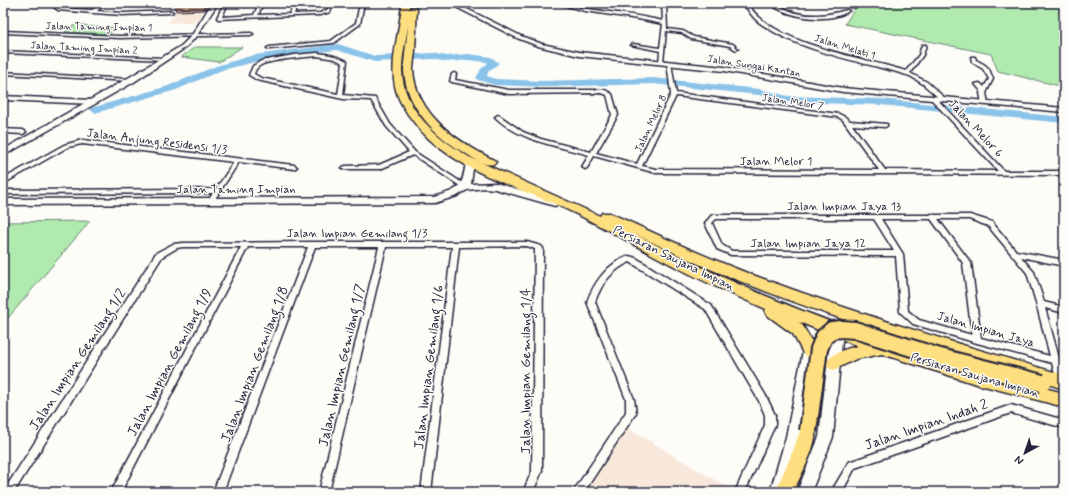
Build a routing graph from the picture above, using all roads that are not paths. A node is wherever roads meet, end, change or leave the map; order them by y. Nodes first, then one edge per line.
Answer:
1 (51, 3) edge
2 (104, 3) edge
3 (215, 3) edge
4 (226, 3) edge
5 (261, 3) edge
6 (296, 3) edge
7 (332, 3) edge
8 (362, 3) edge
9 (451, 3) edge
10 (558, 3) edge
11 (664, 3) edge
12 (745, 3) edge
13 (771, 3) edge
14 (410, 5) edge
15 (847, 11) dead end
16 (93, 12) junction
17 (171, 12) dead end
18 (292, 15) junction
19 (255, 17) junction
20 (665, 23) junction
21 (665, 30) junction
22 (3, 32) edge
23 (252, 34) dead end
24 (194, 36) junction
25 (633, 45) dead end
26 (924, 46) dead end
27 (269, 48) dead end
28 (736, 49) dead end
29 (662, 50) junction
30 (3, 52) edge
31 (402, 56) junction
32 (973, 58) dead end
33 (164, 60) junction
34 (661, 62) junction
35 (669, 63) junction
36 (907, 73) junction
37 (3, 74) edge
38 (454, 74) dead end
39 (131, 80) junction
40 (978, 84) dead end
41 (984, 90) junction
42 (674, 94) junction
43 (340, 96) junction
44 (3, 98) edge
45 (92, 102) junction
46 (942, 103) junction
47 (985, 103) junction
48 (1064, 110) edge
49 (498, 117) dead end
50 (848, 123) junction
51 (885, 125) dead end
52 (3, 131) edge
53 (23, 132) dead end
54 (3, 153) edge
55 (413, 153) junction
56 (593, 154) junction
57 (237, 161) junction
58 (470, 162) junction
59 (639, 166) junction
60 (294, 167) dead end
61 (585, 167) dead end
62 (345, 168) dead end
63 (883, 172) junction
64 (1003, 173) junction
65 (1064, 173) edge
66 (3, 182) edge
67 (465, 187) junction
68 (216, 191) junction
69 (3, 192) edge
70 (211, 201) junction
71 (3, 202) edge
72 (571, 207) junction
73 (932, 216) junction
74 (876, 217) junction
75 (313, 244) junction
76 (383, 244) junction
77 (456, 244) junction
78 (246, 245) junction
79 (175, 246) joint
80 (718, 247) joint
81 (539, 248) joint
82 (1015, 253) junction
83 (899, 254) junction
84 (1064, 263) edge
85 (713, 265) junction
86 (719, 282) junction
87 (1040, 304) junction
88 (1064, 310) edge
89 (833, 327) junction
90 (916, 338) junction
91 (977, 340) junction
92 (882, 348) junction
93 (810, 351) junction
94 (1054, 360) junction
95 (834, 363) junction
96 (1064, 363) edge
97 (1063, 384) edge
98 (1064, 400) edge
99 (1064, 424) edge
100 (8, 492) edge
101 (116, 492) edge
102 (218, 492) edge
103 (324, 492) edge
104 (426, 492) edge
105 (528, 492) edge
106 (578, 492) edge
107 (740, 492) edge
108 (777, 492) edge
109 (784, 492) edge
110 (804, 492) edge
111 (836, 492) edge

1 - 16 street
2 - 16 street
3 - 24 street
4 - 19 street
5 - 19 street
6 - 18 street
7 - 18 street
8 - 27 street
9 - 34 street, Jalan Sungai Kantan
10 - 20 street
11 - 20 street
12 - 36 street, Jalan Melati 1
13 - 15 street
14 - 31 highway, Persiaran Saujana Impian
14 - 31 highway, Persiaran Saujana Impian
16 - 17 street
18 - 19 street
20 - 21 street
21 - 28 street
21 - 29 street
22 - 24 street, Jalan Taming Impian 1
23 - 24 street, Jalan Taming Impian 1
24 - 33 street
25 - 29 street
26 - 36 street
29 - 34 street
30 - 33 street, Jalan Taming Impian 2
31 - 58 highway, Persiaran Saujana Impian
31 - 85 highway, Persiaran Saujana Impian
32 - 41 street
33 - 39 street
34 - 35 street, Jalan Sungai Kantan
35 - 42 street, Jalan Melor 8
35 - 46 street, Jalan Sungai Kantan
36 - 46 street, Jalan Melati 1
37 - 39 street
38 - 56 street
39 - 45 street
40 - 41 street
41 - 47 street
42 - 50 street, Jalan Melor 7
42 - 59 street, Jalan Melor 8
43 - 43 street
43 - 55 street
44 - 45 street
45 - 54 street
46 - 47 street, Jalan Sungai Kantan
46 - 64 street, Jalan Melor 6
47 - 48 street, Jalan Sungai Kantan
49 - 56 street, Jalan Melor 1
50 - 51 street
50 - 63 street, Jalan Melor 7
52 - 53 street
55 - 62 street
55 - 67 street
56 - 59 street, Jalan Melor 1
56 - 61 street
57 - 60 street, Jalan Anjung Residensi 1/3
57 - 66 street, Jalan Anjung Residensi 1/3
57 - 68 street
58 - 67 street
58 - 72 highway, Persiaran Saujana Impian
59 - 63 street, Jalan Melor 1
63 - 64 street, Jalan Melor 1
64 - 65 street, Jalan Melor 1
67 - 70 street, Jalan Taming Impian
67 - 72 street, Jalan Taming Impian
68 - 69 street
68 - 70 street
70 - 71 street, Jalan Taming Impian
72 - 86 highway, Persiaran Saujana Impian
73 - 74 street, Jalan Impian Jaya 13
73 - 82 street, Jalan Impian Jaya 13
73 - 91 street
74 - 80 street, Jalan Impian Jaya 13
74 - 83 street
75 - 76 street, Jalan Impian Gemilang 1/3
75 - 78 street, Jalan Impian Gemilang 1/3
75 - 102 street, Jalan Impian Gemilang 1/8
76 - 77 street, Jalan Impian Gemilang 1/3
76 - 103 street, Jalan Impian Gemilang 1/7
77 - 81 street, Jalan Impian Gemilang 1/3
77 - 104 street, Jalan Impian Gemilang 1/6
78 - 79 street, Jalan Impian Gemilang 1/3
78 - 101 street, Jalan Impian Gemilang 1/9
79 - 100 street, Jalan Impian Gemilang 1/2
80 - 83 street, Jalan Impian Jaya 12
81 - 105 street, Jalan Impian Gemilang 1/4
82 - 84 street
82 - 87 street
83 - 91 street, Jalan Impian Jaya
85 - 89 highway
85 - 90 highway, Persiaran Saujana Impian
86 - 89 highway, Persiaran Saujana Impian
86 - 93 highway
87 - 88 street
87 - 94 street
89 - 90 highway
89 - 92 highway, Persiaran Saujana Impian
89 - 93 street
89 - 95 street
90 - 97 highway, Persiaran Saujana Impian
91 - 94 street, Jalan Impian Jaya
92 - 95 highway
92 - 98 highway, Persiaran Saujana Impian
93 - 108 street
94 - 96 street, Jalan Impian Jaya
94 - 97 street
95 - 110 street
97 - 109 highway, bridge
99 - 111 street, Jalan Impian Indah 2
106 - 107 street

